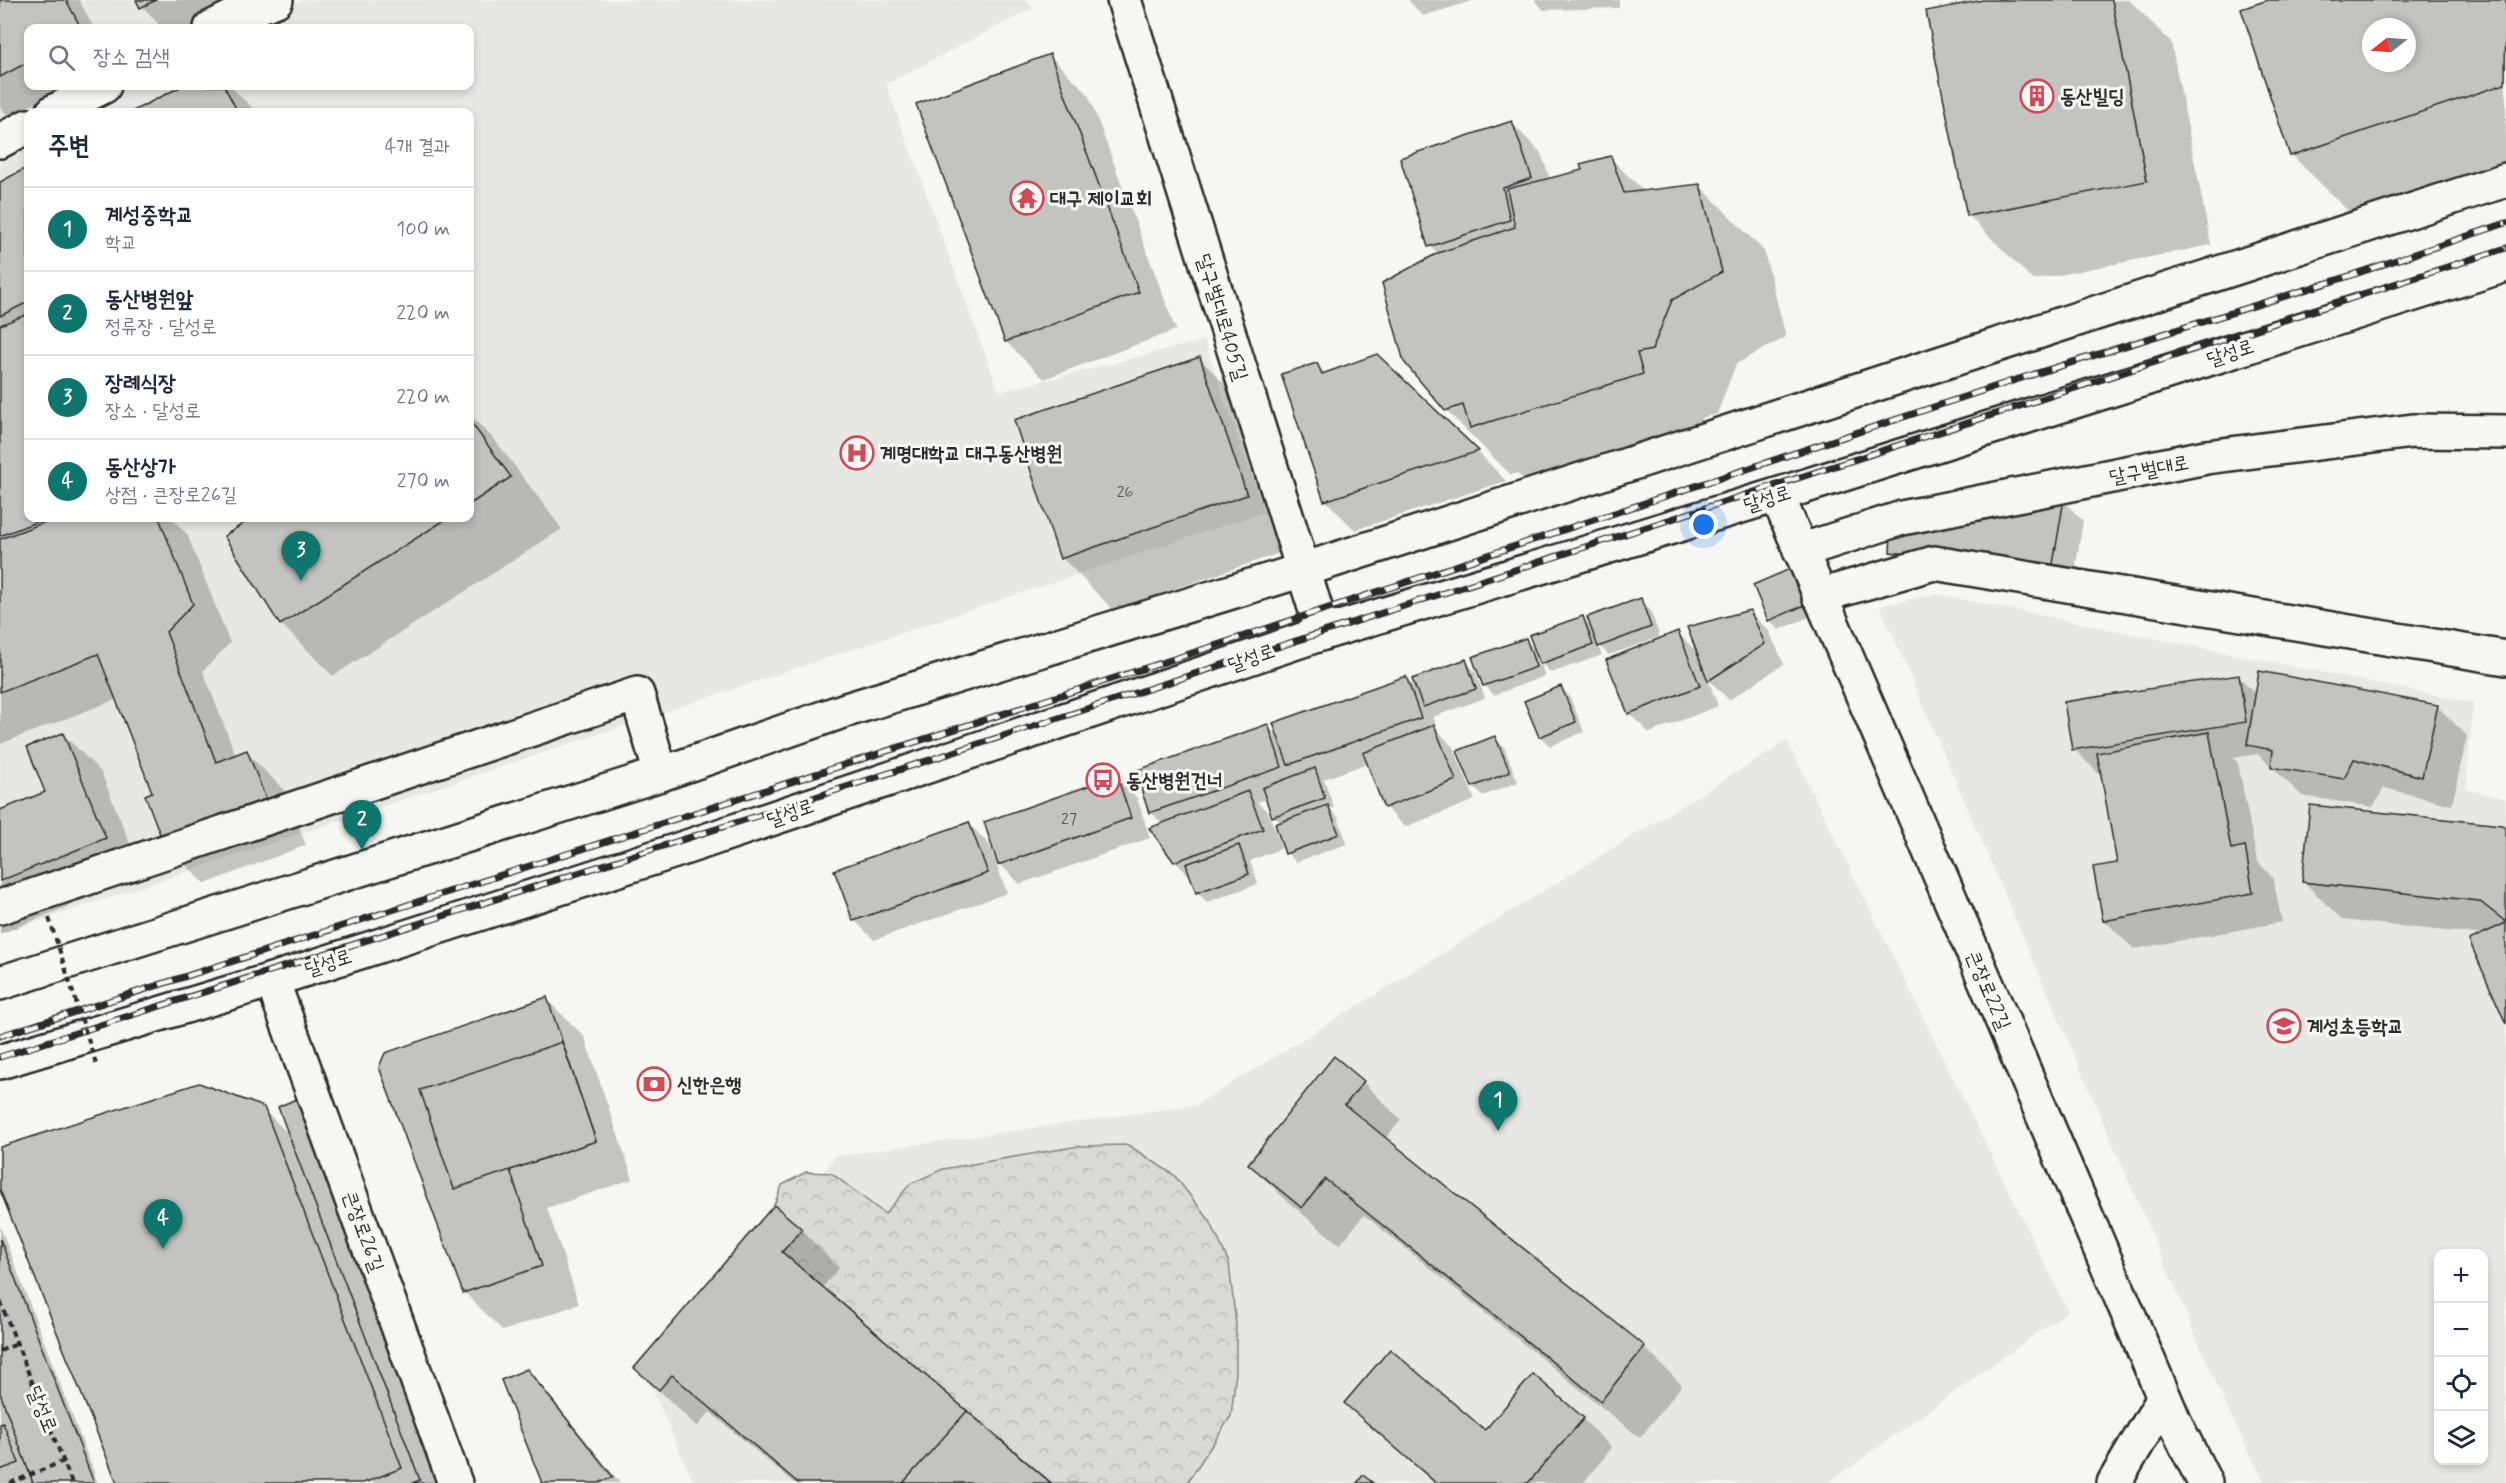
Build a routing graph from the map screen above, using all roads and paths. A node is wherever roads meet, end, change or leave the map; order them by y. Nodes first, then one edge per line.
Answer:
1 (276, 0) edge
2 (1124, 0) edge
3 (219, 24) edge
4 (96, 90) edge
5 (61, 108) edge
6 (24, 128) edge
7 (0, 141) edge
8 (2506, 180) edge
9 (2506, 265) edge
10 (2506, 432) edge
11 (1777, 495) junction
12 (1800, 551) junction
13 (1303, 570) junction
14 (1819, 596) junction
15 (1323, 633) junction
16 (2506, 658) edge
17 (661, 774) junction
18 (0, 907) edge
19 (49, 918) dead end
20 (272, 980) junction
21 (0, 983) edge
22 (0, 1062) edge
23 (97, 1067) dead end
24 (0, 1301) edge
25 (17, 1344) junction
26 (0, 1351) edge
27 (2164, 1398) junction
28 (64, 1461) junction
29 (10, 1483) edge
30 (72, 1483) edge
31 (455, 1483) edge
32 (2114, 1483) edge
33 (2205, 1483) edge

1 - 3 main road
2 - 13 main road, 달구벌대로405길
4 - 5 main road
6 - 7 main road
8 - 13 main road
9 - 11 main road, 달성로
10 - 12 main road, 달구벌대로
11 - 12 main road, 큰장로22길
11 - 15 main road, 달성로
12 - 14 main road, 큰장로22길
13 - 15 main road, 달구벌대로405길
13 - 17 main road
14 - 16 main road
14 - 27 main road, 큰장로22길
15 - 20 main road, 달성로
17 - 18 main road
17 - 21 main road
19 - 23 path, bridge
20 - 22 main road, 달성로
20 - 31 main road, 큰장로26길
24 - 25 path, 달성로
25 - 26 path
25 - 28 path, 달성로
27 - 32 main road
27 - 33 main road, 큰장로22길
28 - 29 path
28 - 30 path, 달성로

